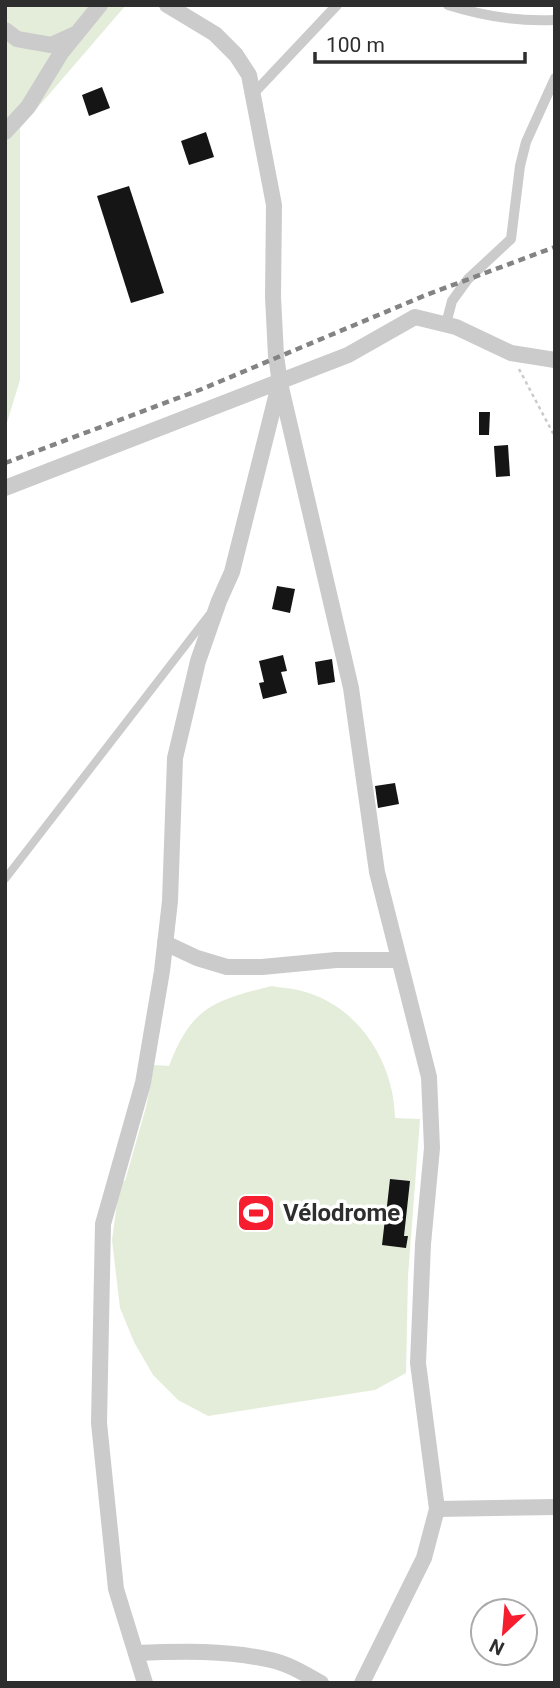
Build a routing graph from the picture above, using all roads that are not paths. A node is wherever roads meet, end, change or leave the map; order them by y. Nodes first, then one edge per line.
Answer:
1 (100, 5) edge
2 (167, 5) edge
3 (337, 5) edge
4 (448, 5) edge
5 (555, 20) edge
6 (5, 30) edge
7 (75, 34) junction
8 (555, 78) edge
9 (253, 94) junction
10 (5, 132) edge
11 (446, 324) junction
12 (555, 360) edge
13 (280, 383) junction
14 (5, 488) edge
15 (219, 601) junction
16 (5, 879) edge
17 (165, 943) junction
18 (399, 960) junction
19 (555, 1507) edge
20 (438, 1509) junction
21 (136, 1653) junction
22 (145, 1683) edge
23 (321, 1683) edge
24 (362, 1683) edge

1 - 7 street
2 - 9 street
3 - 9 street
4 - 5 street
6 - 7 street
7 - 10 street
8 - 11 street
9 - 13 street
11 - 12 street
11 - 13 street
13 - 14 street
13 - 15 street
13 - 18 street
15 - 16 lane
15 - 17 street
17 - 18 street
17 - 21 street
18 - 20 street
19 - 20 street
20 - 24 street
21 - 22 street
21 - 23 street

